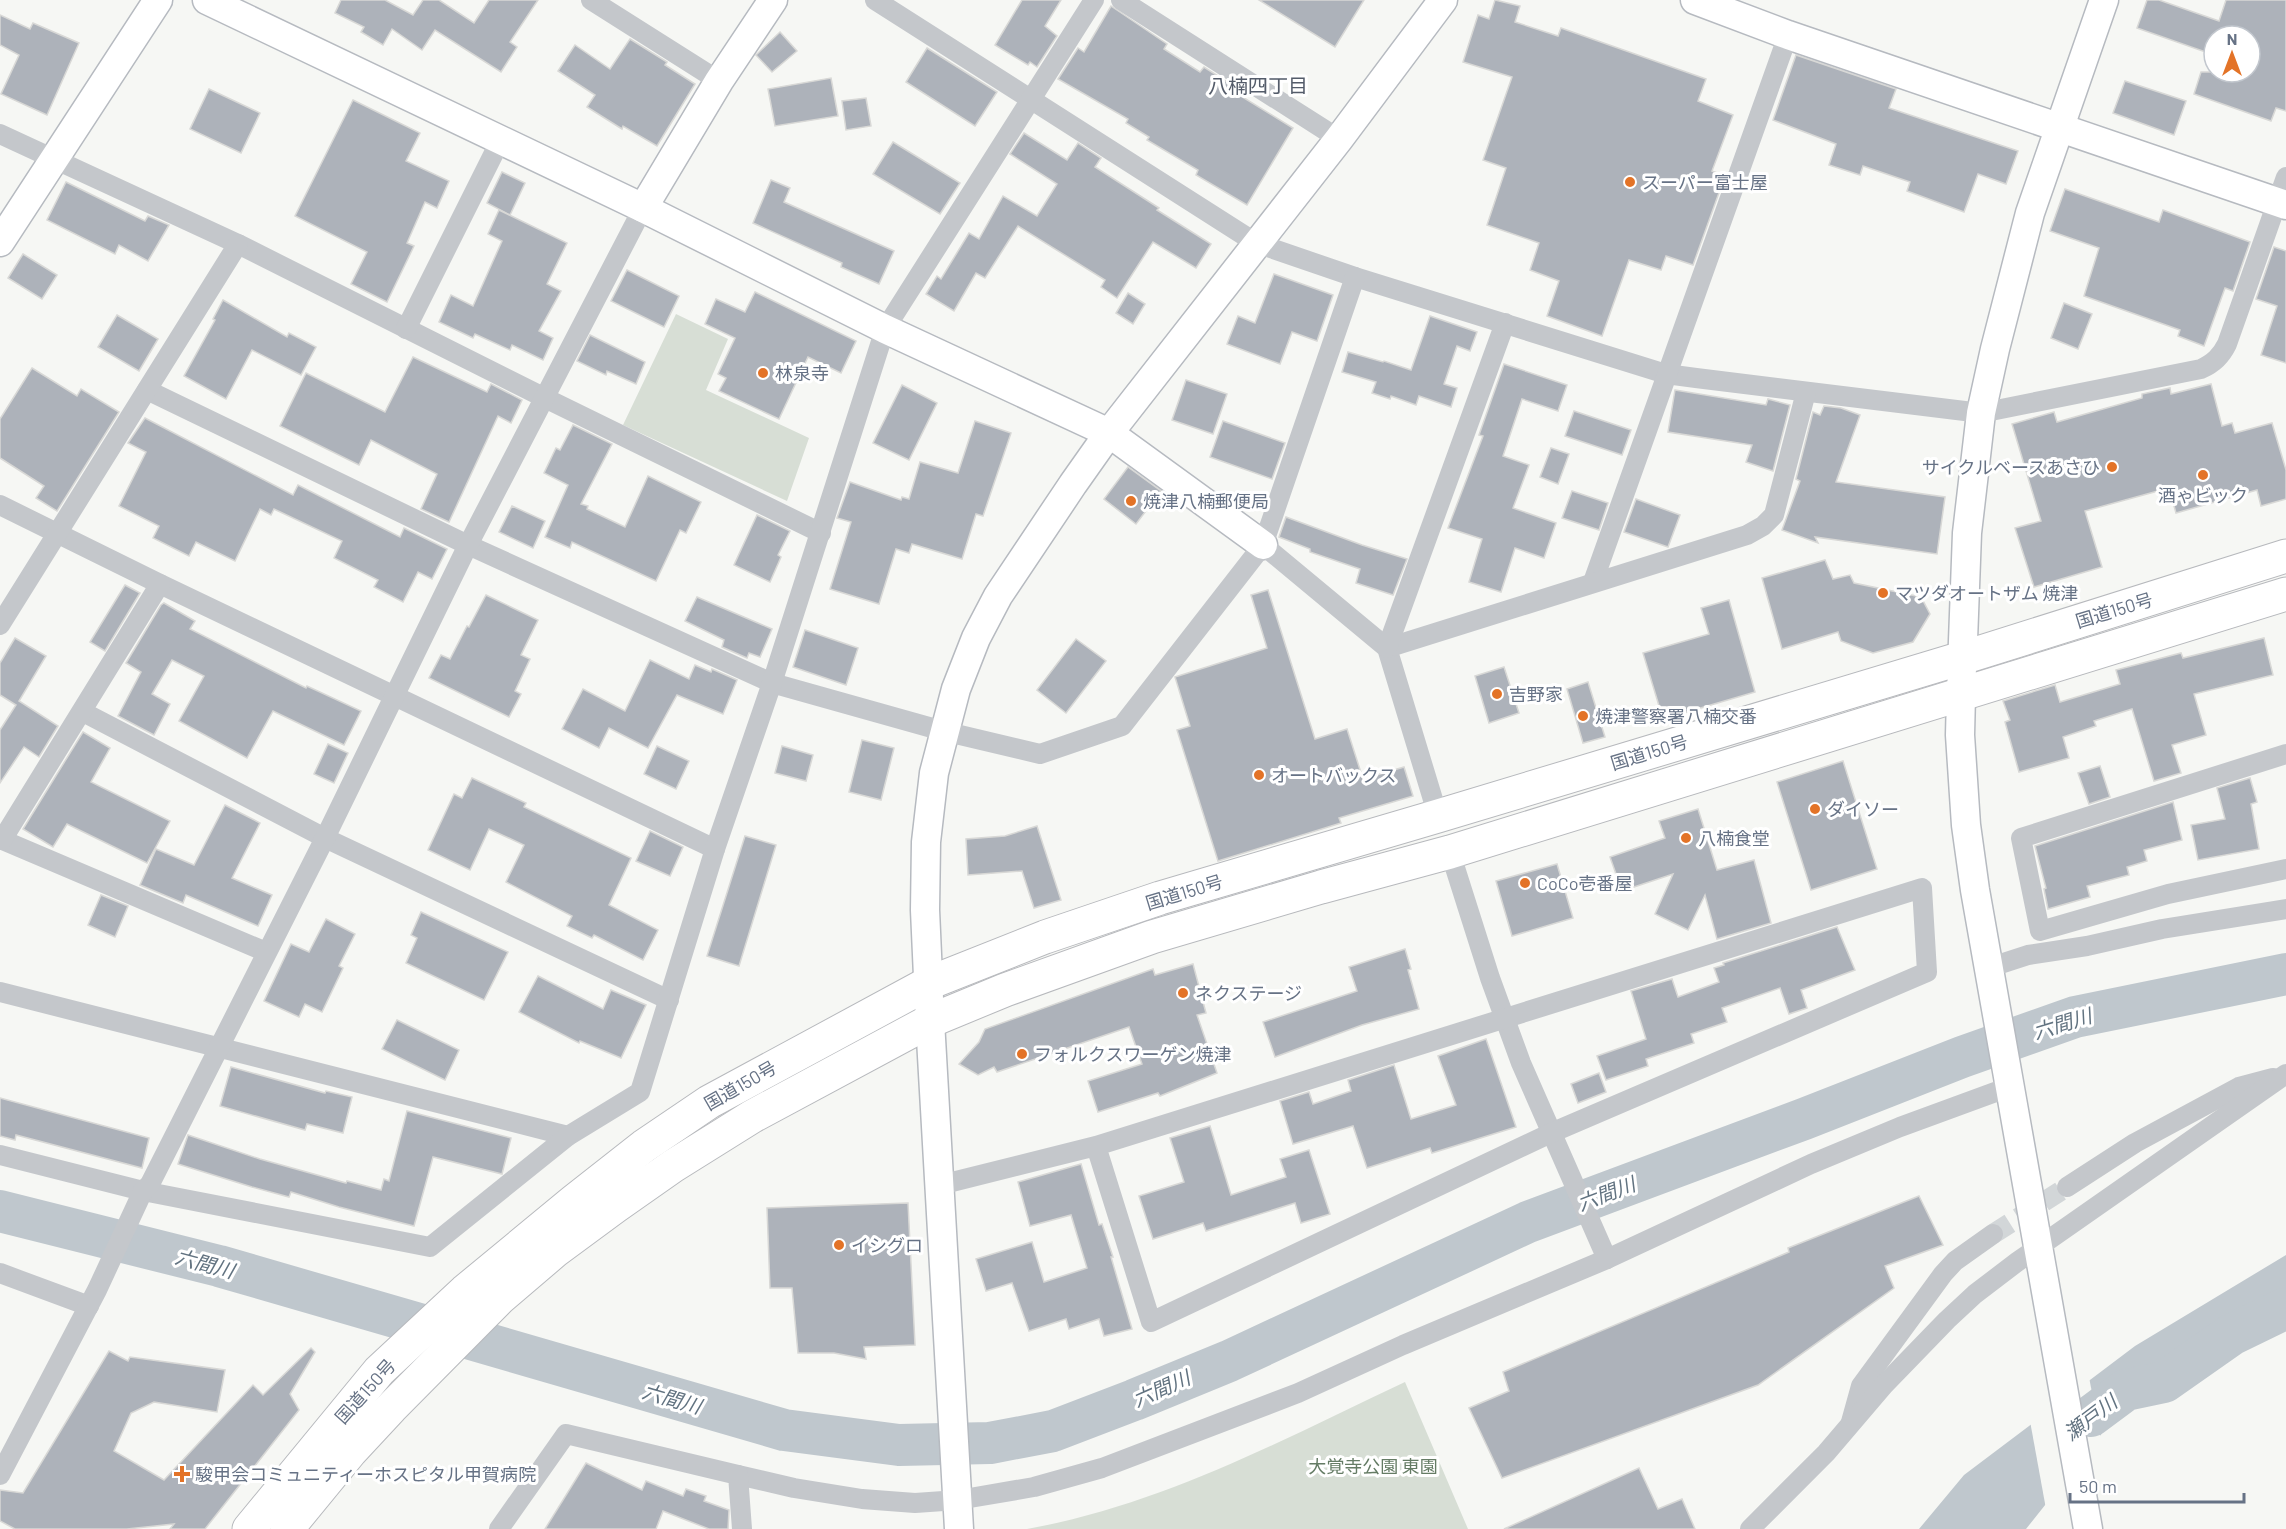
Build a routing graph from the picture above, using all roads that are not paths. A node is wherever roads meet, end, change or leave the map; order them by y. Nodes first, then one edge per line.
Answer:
1 (158, 0) edge
2 (207, 0) edge
3 (592, 0) edge
4 (773, 0) edge
5 (875, 0) edge
6 (1094, 0) edge
7 (1121, 0) edge
8 (1443, 0) edge
9 (1695, 0) edge
10 (2104, 0) edge
11 (1788, 35) junction
12 (719, 81) junction
13 (1030, 99) junction
14 (2059, 128) junction
15 (0, 135) edge
16 (1339, 139) junction
17 (501, 141) junction
18 (53, 160) junction
19 (2283, 195) edge
20 (643, 208) junction
21 (0, 242) edge
22 (1256, 243) junction
23 (238, 244) junction
24 (1355, 277) junction
25 (1505, 323) junction
26 (406, 329) junction
27 (885, 329) junction
28 (1666, 374) junction
29 (147, 390) junction
30 (1806, 392) junction
31 (545, 398) junction
32 (1981, 413) junction
33 (1110, 433) junction
34 (0, 505) edge
35 (821, 533) junction
36 (58, 534) junction
37 (468, 546) junction
38 (1263, 546) junction
39 (2286, 556) edge
40 (1593, 582) junction
41 (160, 584) junction
42 (2286, 594) edge
43 (0, 625) edge
44 (1387, 648) junction
45 (1962, 658) junction
46 (772, 683) junction
47 (395, 695) junction
48 (1961, 695) junction
49 (82, 712) junction
50 (943, 731) junction
51 (2286, 754) edge
52 (1438, 816) junction
53 (325, 838) junction
54 (1, 840) edge
55 (716, 849) junction
56 (1450, 852) junction
57 (2286, 869) edge
58 (2286, 909) edge
59 (266, 952) junction
60 (1989, 972) junction
61 (929, 983) junction
62 (0, 992) edge
63 (669, 1000) junction
64 (1504, 1019) junction
65 (930, 1021) junction
66 (220, 1049) junction
67 (2285, 1075) edge
68 (2008, 1082) junction
69 (1551, 1133) junction
70 (568, 1136) junction
71 (1096, 1146) junction
72 (0, 1155) edge
73 (940, 1185) junction
74 (2067, 1187) tunnel mouth
75 (143, 1191) junction
76 (1993, 1234) tunnel mouth
77 (1605, 1253) junction
78 (2039, 1254) junction
79 (0, 1273) edge
80 (93, 1298) junction
81 (1850, 1424) junction
82 (0, 1475) edge
83 (738, 1475) junction
84 (957, 1493) junction
85 (249, 1529) edge
86 (287, 1529) edge
87 (500, 1529) edge
88 (742, 1529) edge
89 (959, 1529) edge
90 (1750, 1529) edge
91 (2088, 1529) edge

1 - 18 street
2 - 17 street
3 - 12 street
4 - 12 street
5 - 13 street
6 - 13 street
7 - 16 street
8 - 16 street
9 - 11 street
10 - 14 street
11 - 14 street
11 - 28 street
12 - 20 street
13 - 22 street
13 - 27 street
14 - 19 street
14 - 32 street
15 - 18 street
16 - 22 street
17 - 20 street
17 - 26 street
18 - 21 street
18 - 23 street
19 - 32 street
20 - 27 street
20 - 31 street
22 - 24 street
22 - 33 street
23 - 26 street
23 - 29 street
24 - 25 street
24 - 38 street
25 - 28 street
25 - 44 street
26 - 31 street
27 - 33 street
27 - 35 street
28 - 30 street
28 - 40 street
29 - 36 street
29 - 37 street
30 - 32 street
30 - 40 street
31 - 35 street
31 - 37 street
32 - 45 street
33 - 38 street
33 - 50 street
34 - 36 street
35 - 46 street
36 - 41 street
36 - 43 street
37 - 46 street
37 - 47 street
38 - 44 street
38 - 50 street
39 - 45 highway, 国道150号
40 - 44 street
41 - 47 street
41 - 49 street
42 - 48 highway, 国道150号
44 - 52 street
45 - 48 street
45 - 52 highway, 国道150号
46 - 50 street
46 - 55 street
47 - 53 street
47 - 55 street
48 - 56 highway, 国道150号
48 - 60 street
49 - 53 street
49 - 54 street
50 - 61 street
51 - 57 street
52 - 61 highway, 国道150号
53 - 59 street
53 - 63 street
54 - 59 street
55 - 63 street
56 - 64 street
56 - 65 highway, 国道150号
58 - 60 street
59 - 66 street
60 - 68 street
61 - 65 street
61 - 85 highway, 国道150号
62 - 66 street
63 - 70 street
64 - 69 street
64 - 69 street
64 - 71 street
65 - 73 street
65 - 86 highway, 国道150号
66 - 70 street
66 - 75 street
67 - 74 street
67 - 78 street
68 - 77 street
68 - 78 street
69 - 71 street
69 - 77 street
70 - 75 street
71 - 73 street
72 - 75 street
73 - 84 street
75 - 80 street
76 - 81 street
77 - 84 street
78 - 81 street
78 - 91 street
79 - 80 street
80 - 82 street
81 - 90 street
83 - 84 street
83 - 87 street
83 - 88 street
84 - 89 street

